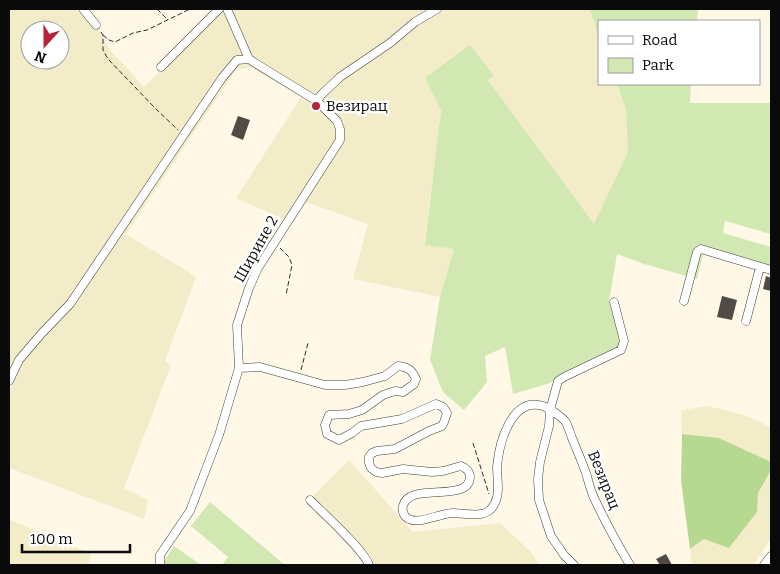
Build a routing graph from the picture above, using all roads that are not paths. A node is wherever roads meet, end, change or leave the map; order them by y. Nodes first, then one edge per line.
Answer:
1 (83, 9) edge
2 (220, 9) edge
3 (227, 9) edge
4 (437, 9) edge
5 (96, 25) dead end
6 (249, 60) junction
7 (161, 67) dead end
8 (317, 101) junction
9 (760, 267) junction
10 (771, 270) edge
11 (684, 301) dead end
12 (614, 302) dead end
13 (746, 321) dead end
14 (239, 368) junction
15 (9, 381) edge
16 (550, 410) junction
17 (310, 500) dead end
18 (771, 556) edge
19 (160, 565) edge
20 (368, 565) edge
21 (574, 565) edge
22 (630, 565) edge
23 (764, 565) edge

1 - 5 street
2 - 7 street
3 - 6 street
4 - 8 street
6 - 8 street, Ширине 2
6 - 15 street
8 - 14 street, Ширине 2
9 - 10 street
9 - 11 street
9 - 13 street
12 - 16 street
14 - 16 street
14 - 19 street, Ширине 2
16 - 21 street
16 - 22 street, Везирац
17 - 20 street
18 - 23 street

